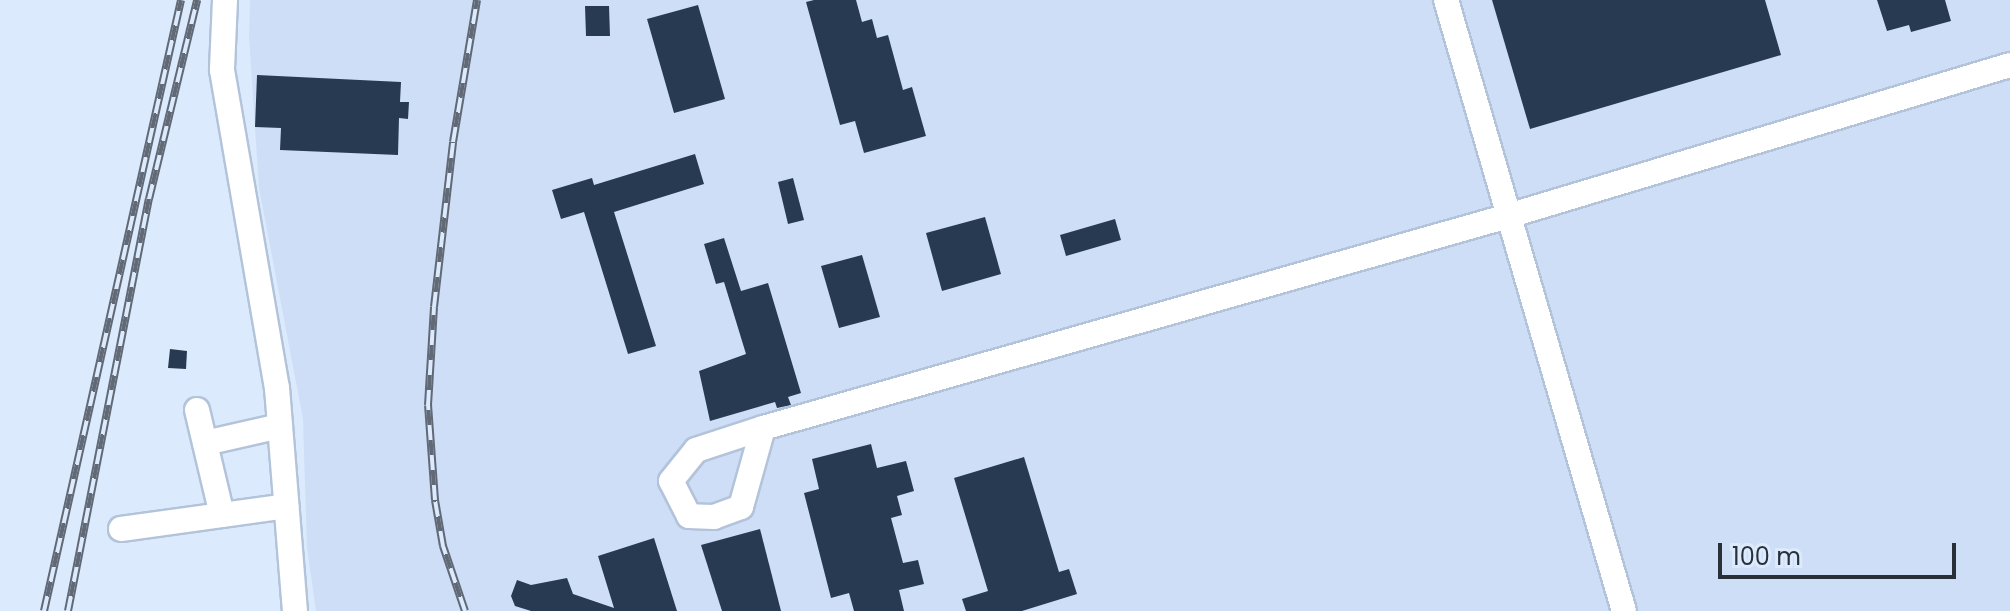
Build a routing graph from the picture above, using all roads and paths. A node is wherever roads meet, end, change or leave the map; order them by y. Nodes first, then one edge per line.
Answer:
1 (225, 0) edge
2 (1446, 0) edge
3 (2010, 65) edge
4 (1508, 216) junction
5 (197, 410) dead end
6 (280, 426) junction
7 (763, 428) dead end
8 (205, 443) junction
9 (286, 506) junction
10 (222, 515) junction
11 (121, 529) dead end
12 (295, 611) edge
13 (1624, 611) edge

1 - 6 street
2 - 4 street
3 - 4 street
4 - 7 street
4 - 13 street
5 - 8 street
6 - 8 street
6 - 9 street
8 - 10 street
9 - 10 street
9 - 12 street
10 - 11 street

